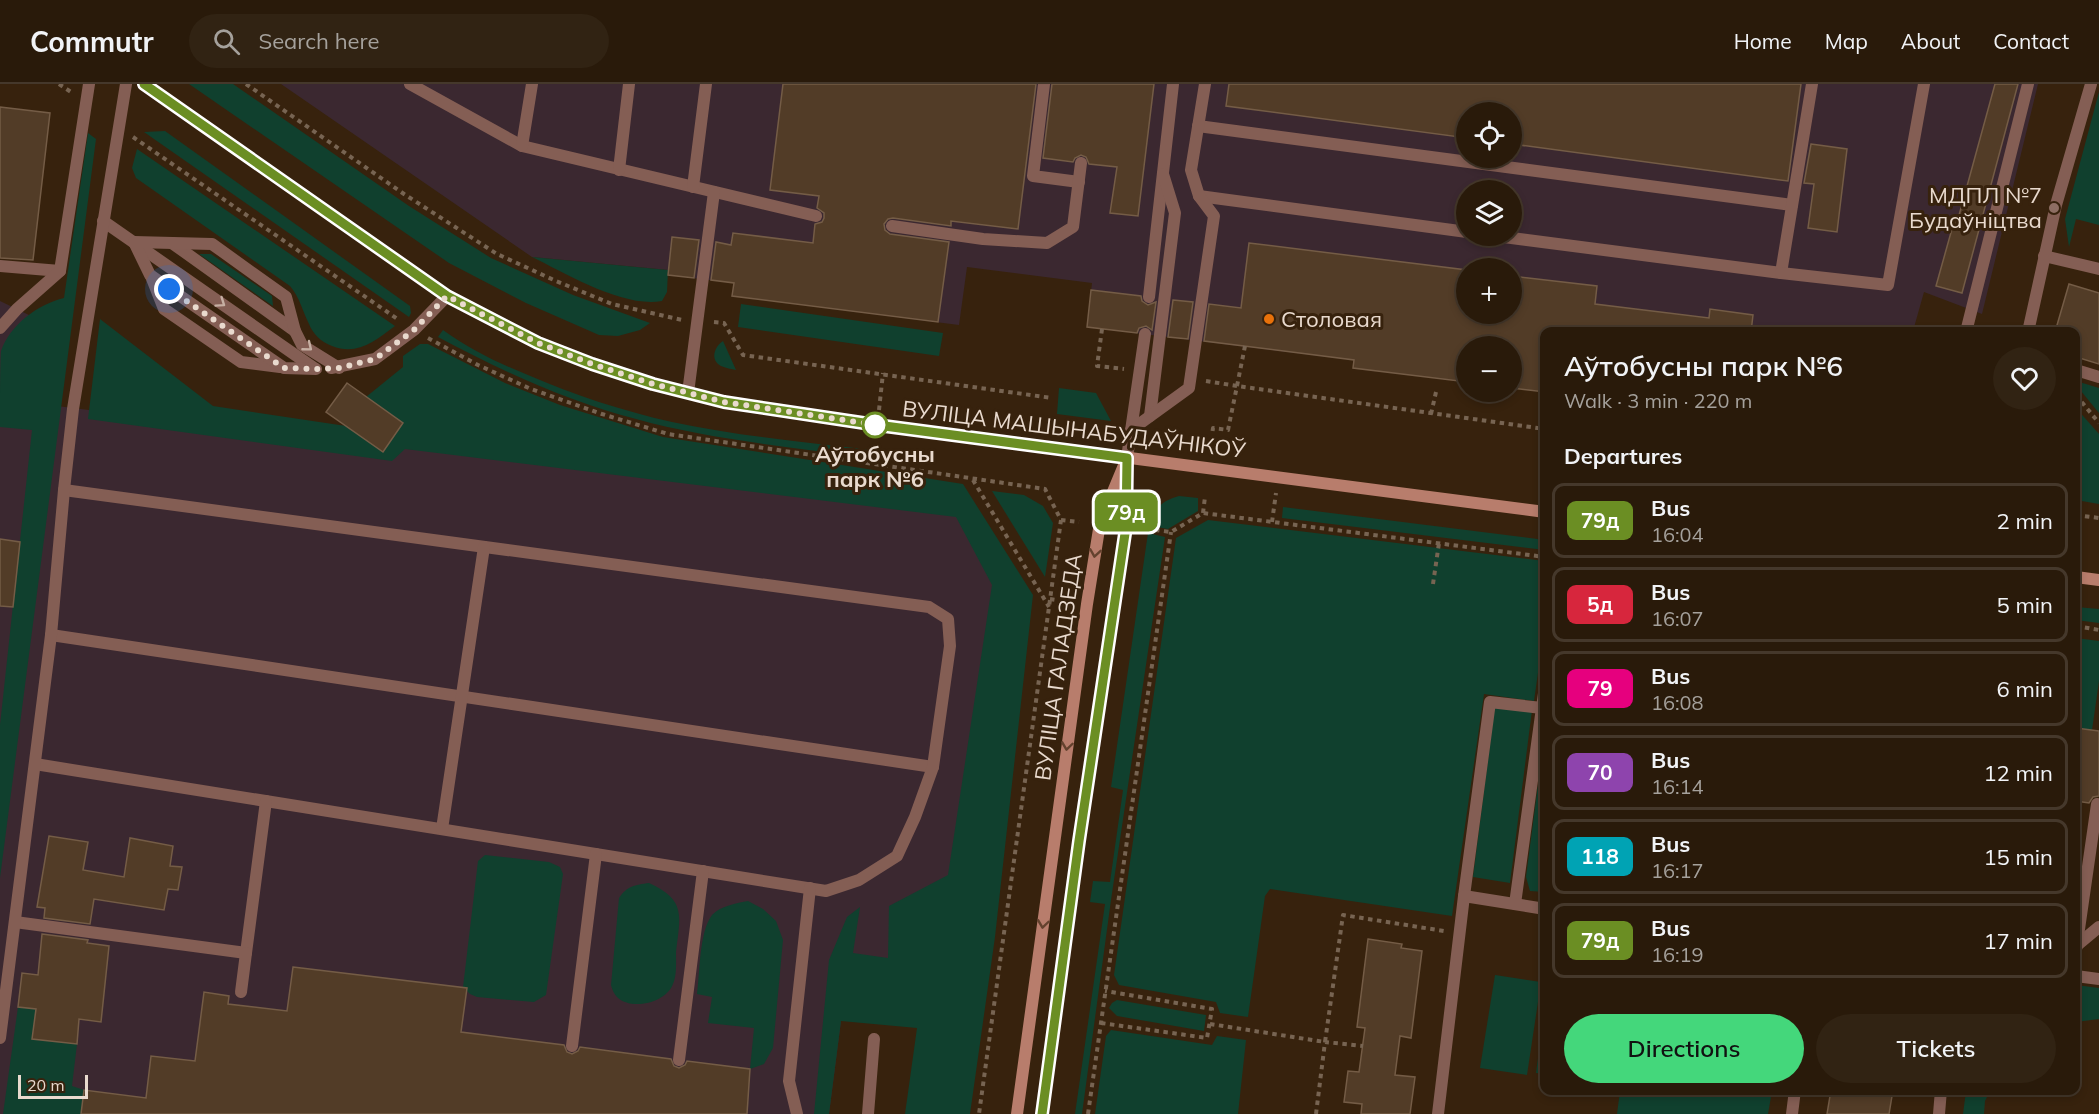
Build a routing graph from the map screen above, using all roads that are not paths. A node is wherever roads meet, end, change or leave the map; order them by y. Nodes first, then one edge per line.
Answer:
1 (89, 84) edge
2 (126, 84) edge
3 (144, 84) edge
4 (410, 84) edge
5 (532, 84) edge
6 (629, 84) edge
7 (706, 84) edge
8 (1044, 84) edge
9 (1173, 84) edge
10 (1205, 84) edge
11 (1812, 84) edge
12 (1924, 84) edge
13 (2028, 84) edge
14 (2091, 84) edge
15 (1198, 126) junction
16 (522, 146) junction
17 (1082, 163) dead end
18 (619, 170) junction
19 (1163, 174) junction
20 (1079, 182) junction
21 (693, 187) junction
22 (714, 192) junction
23 (1199, 196) junction
24 (1792, 205) junction
25 (816, 216) dead end
26 (104, 221) junction
27 (892, 226) dead end
28 (1456, 231) edge
29 (1522, 239) edge
30 (134, 242) junction
31 (172, 243) junction
32 (2044, 256) junction
33 (0, 266) edge
34 (2099, 270) edge
35 (60, 272) junction
36 (1781, 273) junction
37 (150, 275) junction
38 (447, 296) junction
39 (1149, 297) dead end
40 (1967, 327) edge
41 (2029, 327) edge
42 (0, 328) edge
43 (295, 331) junction
44 (1145, 334) dead end
45 (284, 368) junction
46 (339, 368) junction
47 (316, 369) junction
48 (2080, 371) edge
49 (2099, 377) edge
50 (688, 393) junction
51 (1150, 416) junction
52 (1131, 430) junction
53 (1127, 458) junction
54 (64, 490) junction
55 (1540, 511) edge
56 (484, 547) junction
57 (2080, 578) edge
58 (2099, 580) edge
59 (51, 635) junction
60 (462, 697) junction
61 (1540, 708) edge
62 (1540, 723) edge
63 (35, 764) junction
64 (933, 768) junction
65 (266, 801) junction
66 (2097, 804) dead end
67 (442, 829) junction
68 (596, 854) junction
69 (702, 871) junction
70 (810, 888) junction
71 (1464, 896) junction
72 (1515, 904) junction
73 (1540, 908) edge
74 (2080, 921) edge
75 (15, 922) junction
76 (2099, 927) edge
77 (2080, 944) edge
78 (246, 953) junction
79 (2080, 977) edge
80 (2099, 979) edge
81 (241, 992) dead end
82 (0, 1038) edge
83 (874, 1039) dead end
84 (572, 1046) dead end
85 (679, 1060) dead end
86 (1794, 1095) edge
87 (1941, 1095) edge
88 (797, 1114) edge
89 (868, 1114) edge
90 (1017, 1114) edge
91 (1042, 1114) edge
92 (1438, 1114) edge
93 (1792, 1114) edge
94 (1939, 1114) edge

1 - 35 lane
2 - 26 lane
3 - 38 main road, ВУЛІЦА МАШЫНАБУДАЎНІКОЎ
4 - 16 lane
5 - 16 lane
6 - 18 lane
7 - 21 lane
8 - 20 lane
9 - 19 lane
10 - 15 lane
11 - 24 lane
12 - 36 lane
13 - 40 lane
14 - 32 lane
15 - 23 lane
15 - 24 lane
16 - 18 lane
17 - 20 lane
18 - 21 lane
19 - 39 lane
19 - 51 lane
20 - 27 lane
21 - 22 lane
22 - 25 lane
22 - 50 lane
23 - 28 lane
23 - 51 lane
24 - 36 lane
26 - 30 lane
26 - 54 lane
29 - 36 lane
30 - 31 lane
30 - 37 lane
30 -> 47 lane
31 - 43 lane
31 - 43 lane
32 - 34 lane
32 - 41 lane
33 - 35 lane
35 - 42 lane
37 - 45 lane
37 - 45 lane
38 - 46 lane
38 - 50 main road, ВУЛІЦА МАШЫНАБУДАЎНІКОЎ
43 -> 46 lane
44 - 52 lane
45 - 47 lane
46 - 47 lane
48 - 49 lane
50 - 53 main road, ВУЛІЦА МАШЫНАБУДАЎНІКОЎ
51 - 52 lane
52 - 53 lane
53 - 55 main road, ВУЛІЦА МАШЫНАБУДАЎНІКОЎ
53 -> 90 main road, ВУЛІЦА ГАЛАДЗЕДА
53 - 91 main road, ВУЛІЦА ГАЛАДЗЕДА
54 - 56 lane
54 - 59 lane
56 - 60 lane
56 - 64 lane
57 - 58 main road
59 - 60 lane
59 - 63 lane
60 - 64 lane
60 - 67 lane
61 - 71 lane
62 - 72 lane
63 - 65 lane
63 - 75 lane
64 - 70 lane
65 - 67 lane
65 - 78 lane
66 - 74 lane
67 - 68 lane
68 - 69 lane
68 - 84 lane
69 - 70 lane
69 - 85 lane
70 - 88 lane
71 - 72 lane
71 - 92 lane
72 - 73 lane
75 - 78 lane
75 - 82 lane
76 - 77 lane
78 - 81 lane
79 - 80 lane
83 - 89 lane
86 - 93 lane
87 - 94 lane

